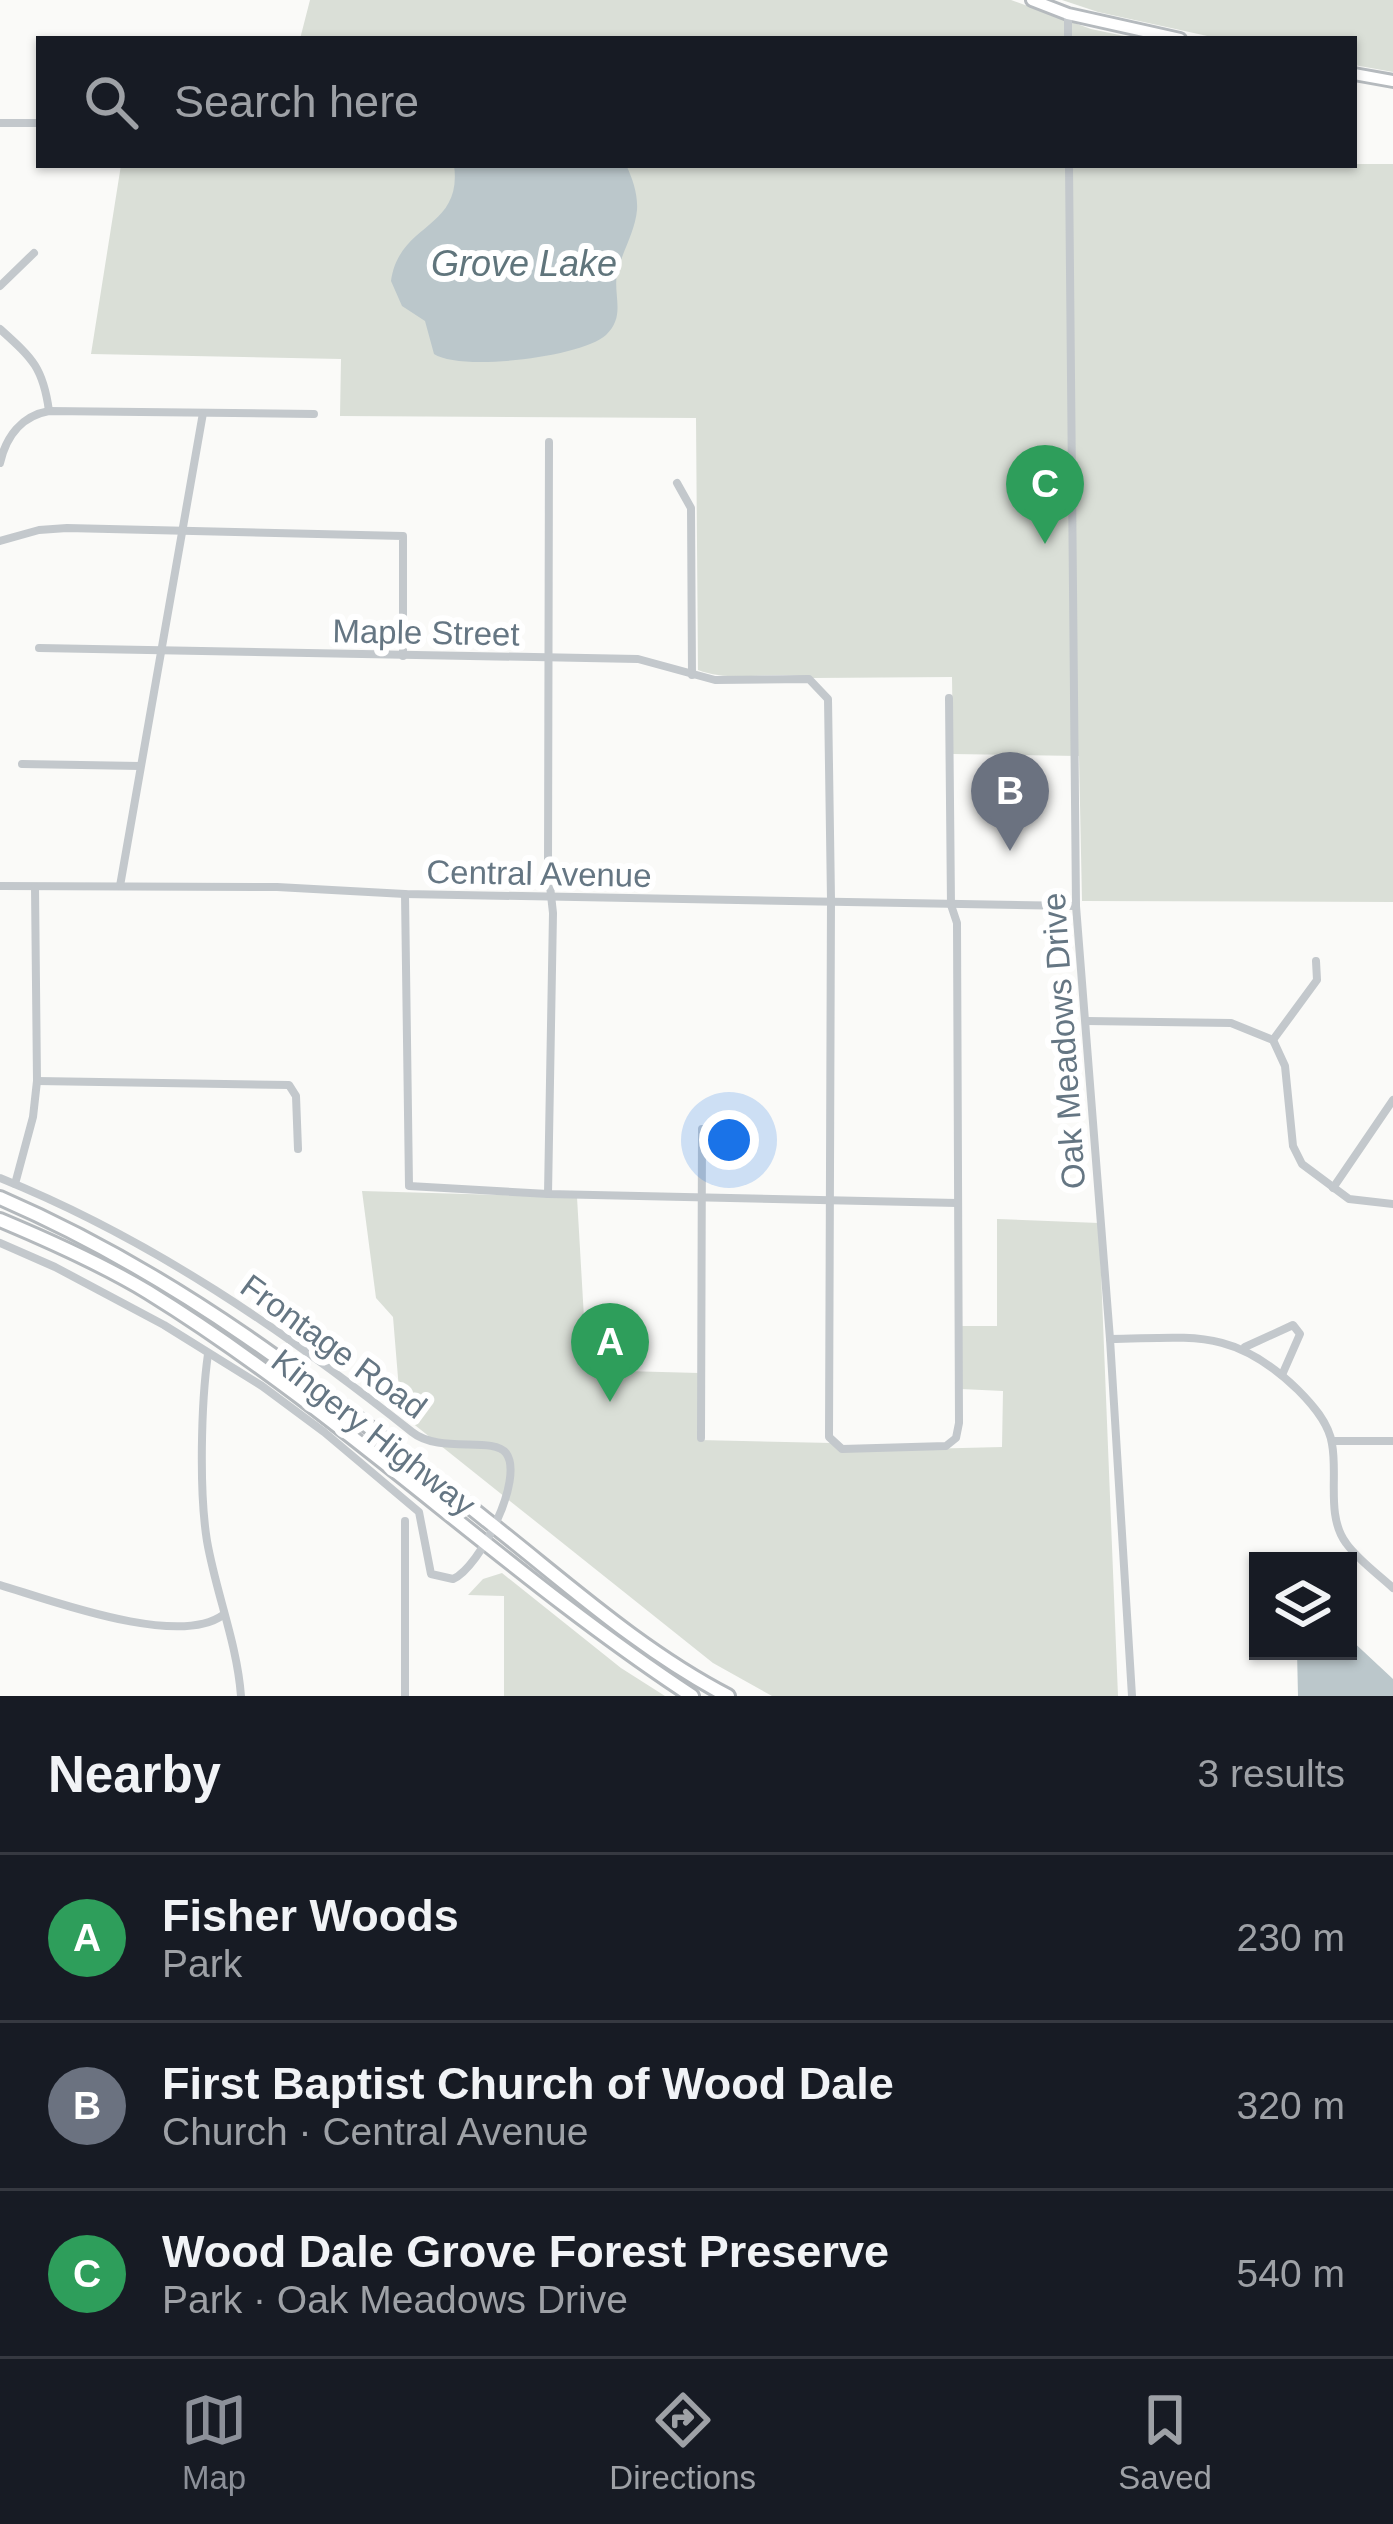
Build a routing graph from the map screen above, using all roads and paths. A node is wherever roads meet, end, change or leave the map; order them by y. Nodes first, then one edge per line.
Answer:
1 (1032, 0) edge
2 (1068, 14) junction
3 (1068, 36) edge
4 (1167, 36) edge
5 (1357, 75) edge
6 (1393, 82) edge
7 (0, 123) edge
8 (36, 123) edge
9 (1069, 168) edge
10 (34, 253) dead end
11 (0, 286) edge
12 (0, 329) edge
13 (49, 411) junction
14 (203, 413) junction
15 (314, 414) dead end
16 (549, 442) dead end
17 (0, 463) edge
18 (677, 483) dead end
19 (183, 530) junction
20 (0, 542) edge
21 (39, 648) dead end
22 (160, 651) junction
23 (403, 656) junction
24 (548, 658) junction
25 (692, 675) junction
26 (949, 698) dead end
27 (22, 764) dead end
28 (141, 766) junction
29 (0, 886) edge
30 (121, 886) junction
31 (35, 887) junction
32 (405, 894) junction
33 (550, 896) junction
34 (831, 899) junction
35 (951, 905) junction
36 (1076, 906) junction
37 (1316, 962) dead end
38 (1087, 1021) junction
39 (1273, 1040) junction
40 (38, 1081) junction
41 (1393, 1100) edge
42 (702, 1129) dead end
43 (298, 1149) dead end
44 (0, 1178) edge
45 (15, 1184) junction
46 (1333, 1188) junction
47 (548, 1194) junction
48 (0, 1198) edge
49 (701, 1198) junction
50 (828, 1199) junction
51 (956, 1203) junction
52 (1393, 1204) edge
53 (0, 1220) edge
54 (0, 1243) edge
55 (1110, 1339) junction
56 (1243, 1348) junction
57 (208, 1353) junction
58 (1282, 1375) junction
59 (701, 1438) dead end
60 (1332, 1441) junction
61 (1393, 1442) edge
62 (405, 1521) dead end
63 (495, 1526) junction
64 (485, 1546) junction
65 (0, 1585) edge
66 (1393, 1588) edge
67 (224, 1616) junction
68 (241, 1696) edge
69 (405, 1696) edge
70 (692, 1696) edge
71 (728, 1696) edge
72 (1132, 1696) edge

1 - 2 main road
2 - 3 street
2 - 4 main road
5 - 6 main road
7 - 8 street
9 - 36 street, Oak Meadows Drive
10 - 11 street
12 - 13 street
13 - 14 street
13 - 17 street
14 - 15 street
14 - 19 street
16 - 24 street
18 - 25 street
19 - 20 street
19 - 22 street
19 - 23 street
21 - 22 street, Maple Street
22 - 23 street, Maple Street
22 - 28 street
23 - 24 street, Maple Street
24 - 25 street, Maple Street
24 - 33 street
25 - 34 street, Maple Street
26 - 35 street
27 - 28 street
28 - 30 street
29 - 31 street, Central Avenue
30 - 31 street, Central Avenue
30 - 32 street, Central Avenue
31 - 40 street
32 - 33 street, Central Avenue
32 - 47 street
33 - 34 street, Central Avenue
33 - 47 street
34 - 35 street, Central Avenue
34 - 50 street
35 - 36 street, Central Avenue
35 - 51 street
36 - 38 street, Oak Meadows Drive
37 - 39 street
38 - 39 street
38 - 55 street, Oak Meadows Drive
39 - 46 street
40 - 43 street
40 - 45 street
41 - 46 street
42 - 49 street
44 - 45 street, Frontage Road
45 - 63 street, Frontage Road
46 - 52 street
47 - 49 street
48 - 63 highway, Kingery Highway
49 - 50 street
49 - 59 street
50 - 51 street
50 - 51 street
53 - 64 highway, Kingery Highway
54 - 57 street, Frontage Road
55 - 56 street
55 - 72 street, Oak Meadows Drive
56 - 58 street
56 - 58 street
57 - 64 street, Frontage Road
57 - 67 street
58 - 60 street
60 - 61 street
60 - 66 street
62 - 69 street
63 - 64 street, Frontage Road
63 - 71 highway, Kingery Highway
64 - 70 highway, Kingery Highway
65 - 67 street
67 - 68 street

